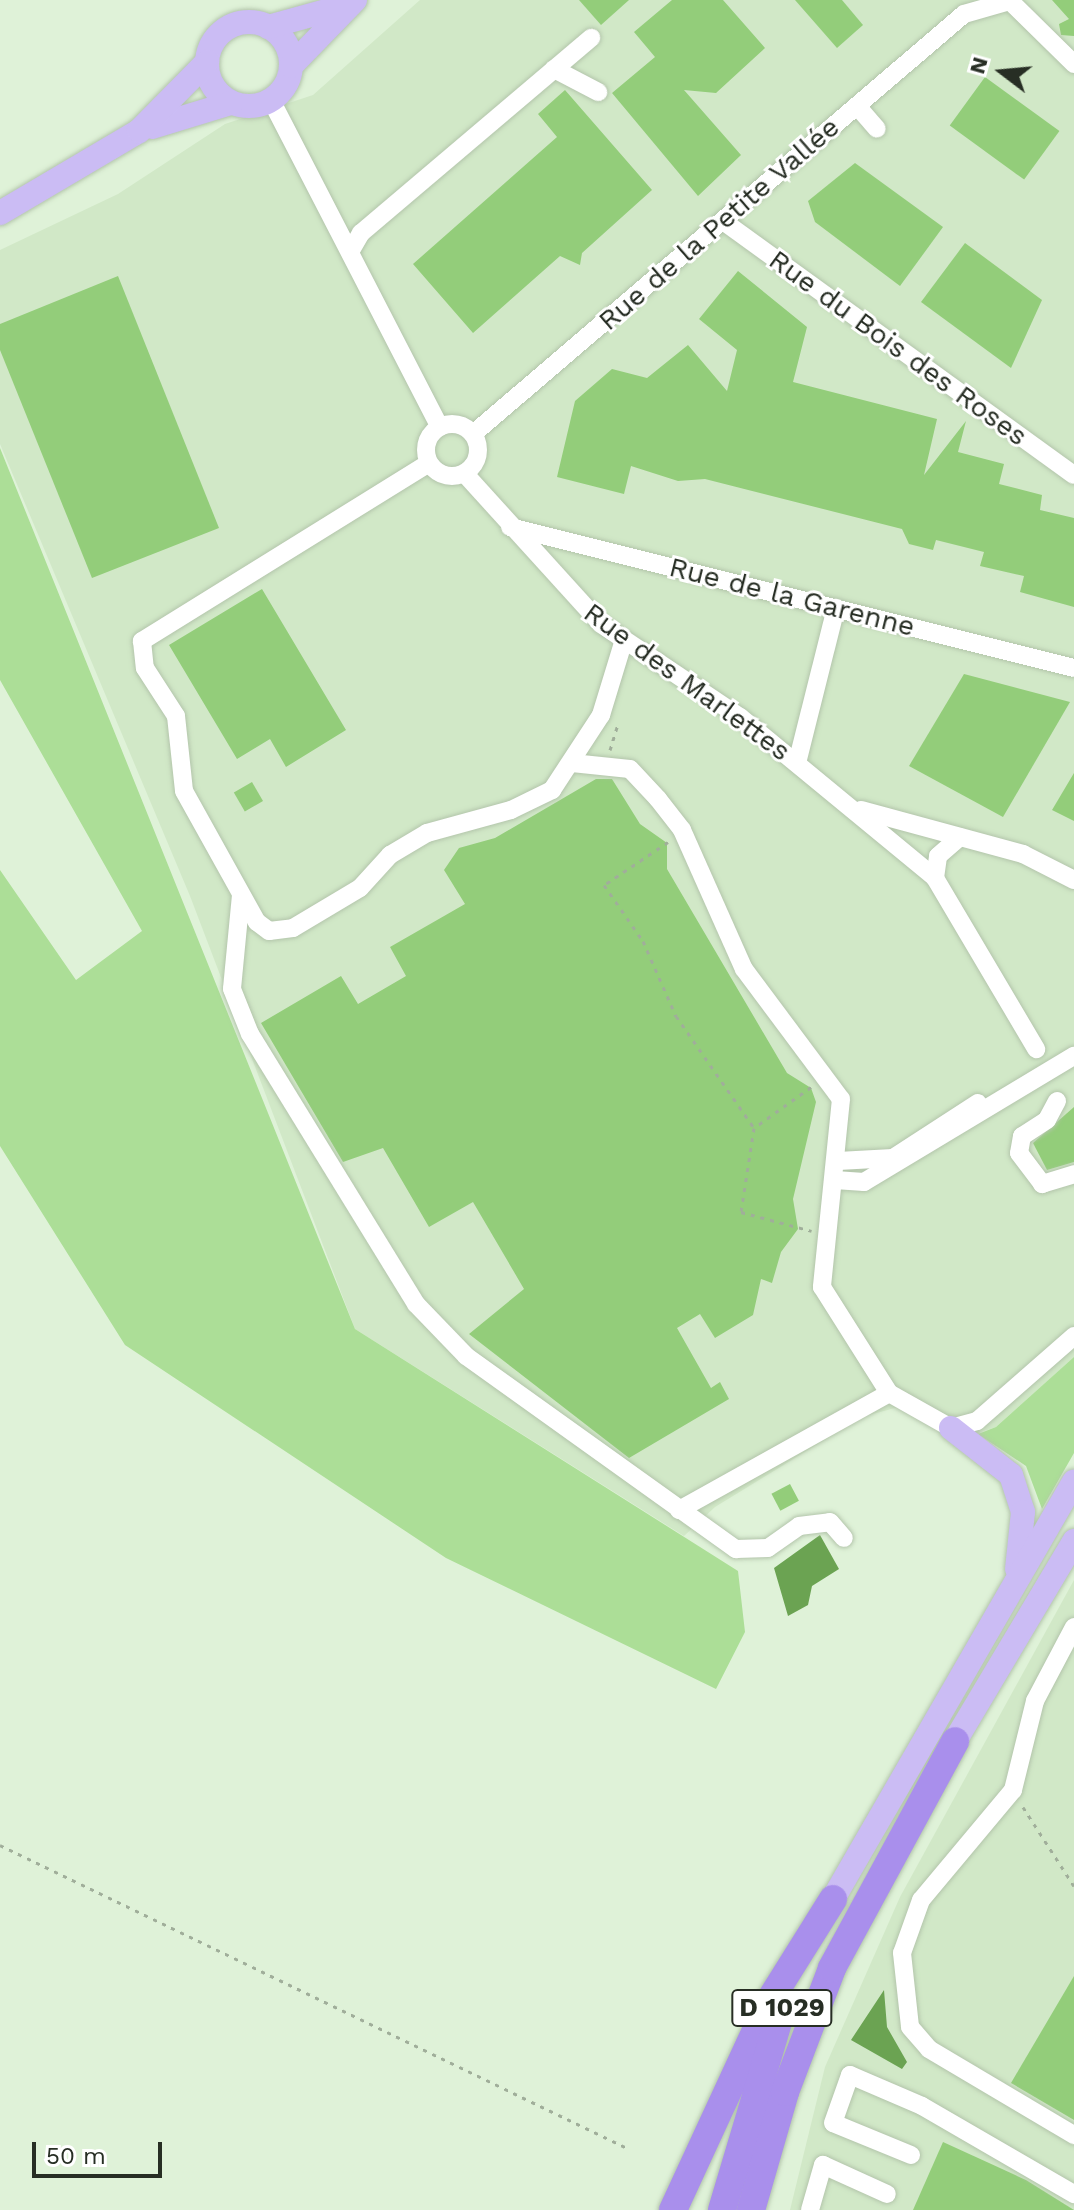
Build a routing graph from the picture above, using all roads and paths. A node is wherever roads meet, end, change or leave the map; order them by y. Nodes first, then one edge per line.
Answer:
1 (353, 2) edge
2 (268, 27) junction
3 (591, 38) dead end
4 (207, 62) junction
5 (1074, 64) edge
6 (291, 66) junction
7 (554, 69) junction
8 (598, 92) dead end
9 (271, 100) junction
10 (231, 103) junction
11 (857, 106) junction
12 (877, 129) dead end
13 (139, 131) junction
14 (0, 213) edge
15 (723, 221) junction
16 (339, 231) junction
17 (361, 233) junction
18 (350, 252) junction
19 (440, 427) junction
20 (473, 434) junction
21 (429, 463) junction
22 (465, 474) junction
23 (1074, 475) edge
24 (510, 527) junction
25 (836, 608) junction
26 (624, 640) junction
27 (1074, 668) edge
28 (572, 763) junction
29 (797, 763) junction
30 (856, 808) junction
31 (960, 837) junction
32 (667, 843) dead end
33 (935, 878) junction
34 (1074, 880) edge
35 (241, 895) junction
36 (1036, 1049) junction
37 (1072, 1057) edge
38 (811, 1088) dead end
39 (1057, 1101) dead end
40 (754, 1128) junction
41 (838, 1161) junction
42 (1074, 1174) edge
43 (835, 1180) junction
44 (798, 1229) dead end
45 (1074, 1336) edge
46 (889, 1393) junction
47 (951, 1428) junction
48 (1074, 1481) edge
49 (679, 1510) junction
50 (844, 1538) dead end
51 (1074, 1541) edge
52 (1015, 1584) junction
53 (1074, 1627) edge
54 (955, 1741) joint
55 (1013, 1790) junction
56 (0, 1845) edge
57 (1074, 1886) edge
58 (833, 1899) junction
59 (1074, 2135) edge
60 (629, 2149) dead end
61 (911, 2155) dead end
62 (887, 2194) dead end
63 (1074, 2194) edge
64 (673, 2210) edge
65 (722, 2210) edge
66 (751, 2210) edge
67 (810, 2210) edge

1 - 2 main road
1 - 6 main road
2 - 4 main road
2 - 6 main road
3 - 7 street
4 - 10 main road
4 - 13 main road
5 - 11 street, Rue de la Petite Vallée
6 - 9 main road
7 - 8 street
7 - 17 street
9 - 10 main road
9 - 16 street
10 - 13 main road
11 - 12 street
11 - 15 street, Rue de la Petite Vallée
13 - 14 main road
15 - 20 street, Rue de la Petite Vallée
15 - 23 street, Rue du Bois des Roses
16 - 17 street
16 - 18 street
17 - 18 street
18 - 19 street
19 - 20 street
19 - 21 street
20 - 22 street
21 - 22 street
21 - 35 street
22 - 24 street, Rue des Marlettes
24 - 25 street, Rue de la Garenne
24 - 26 street, Rue des Marlettes
25 - 27 street, Rue de la Garenne
25 - 29 street
26 - 28 street
26 - 29 street, Rue des Marlettes
28 - 35 street
28 - 41 street
29 - 30 street, Rue des Marlettes
30 - 31 street, Rue des Marlettes
30 - 33 street, Rue des Marlettes
31 - 33 street
31 - 34 street, Rue des Marlettes
32 - 40 path
33 - 36 street, Rue des Marlettes
35 - 49 street
36 - 37 street
36 - 41 street
37 - 43 street
38 - 40 path
39 - 42 street
40 - 44 path
41 - 43 street
43 - 46 street
45 - 47 street
46 - 47 street
46 - 49 street
47 - 52 main road
48 - 52 main road
49 - 50 street
51 - 54 main road, D 1029
52 - 58 main road
53 - 55 street
54 - 66 highway, D 1029
55 - 57 path
55 - 59 street
56 - 60 path
58 - 64 highway
58 - 65 highway, D 1029
61 - 63 street
62 - 67 street

